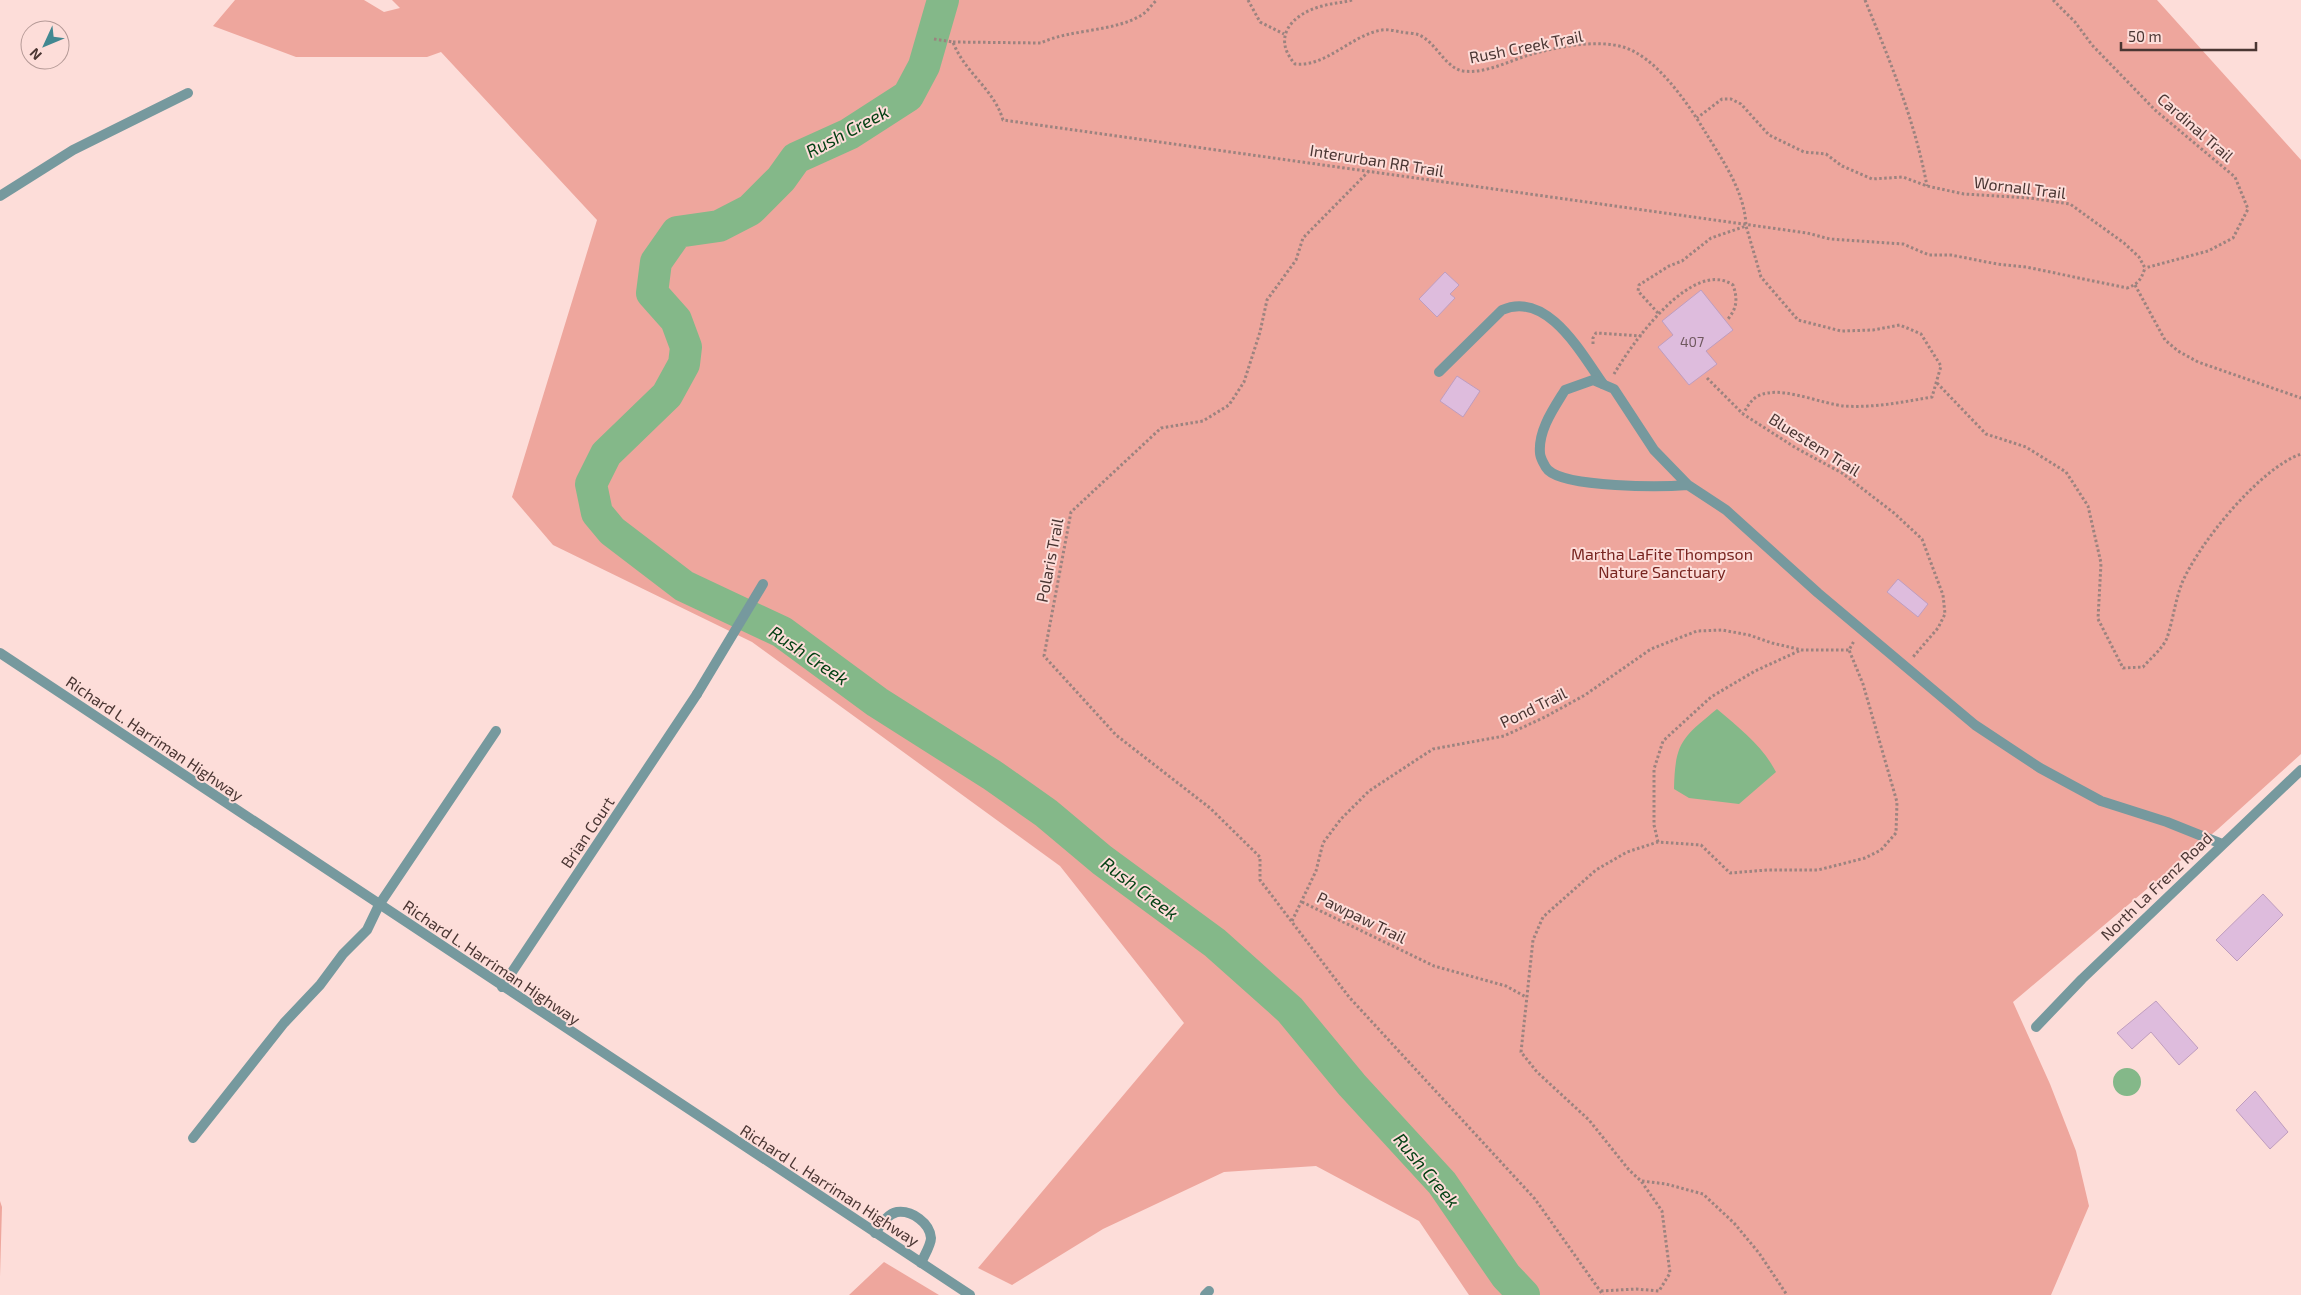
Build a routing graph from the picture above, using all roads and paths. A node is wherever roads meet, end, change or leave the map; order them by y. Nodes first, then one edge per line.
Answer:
1 (1157, 0) edge
2 (1248, 0) edge
3 (1352, 0) edge
4 (1865, 0) edge
5 (2053, 0) edge
6 (1284, 34) junction
7 (934, 39) dead end
8 (953, 42) junction
9 (188, 93) dead end
10 (1697, 118) junction
11 (1369, 170) junction
12 (1927, 186) junction
13 (0, 196) edge
14 (1746, 226) junction
15 (2144, 268) junction
16 (2135, 285) junction
17 (1658, 313) junction
18 (1727, 320) dead end
19 (1642, 336) junction
20 (1597, 350) dead end
21 (1439, 372) dead end
22 (1707, 378) dead end
23 (1937, 383) junction
24 (1605, 385) junction
25 (2301, 398) edge
26 (1743, 414) junction
27 (2301, 454) edge
28 (1688, 485) junction
29 (764, 584) dead end
30 (1860, 629) junction
31 (1802, 650) junction
32 (1849, 650) junction
33 (0, 653) edge
34 (1905, 668) junction
35 (496, 731) dead end
36 (2301, 770) edge
37 (1658, 842) junction
38 (2222, 844) junction
39 (1302, 902) junction
40 (379, 905) junction
41 (1292, 921) junction
42 (502, 987) junction
43 (1526, 997) junction
44 (2036, 1028) dead end
45 (193, 1138) dead end
46 (1641, 1181) junction
47 (875, 1233) junction
48 (921, 1263) junction
49 (1602, 1293) edge
50 (970, 1295) edge
51 (1787, 1295) edge

1 - 8 path
2 - 6 path
3 - 6 path
4 - 12 path
5 - 15 path, Cardinal Trail
6 - 10 path, Rush Creek Trail
7 - 8 path
8 - 11 path, Interurban RR Trail
9 - 13 street
10 - 12 path, Wornall Trail
10 - 14 path
11 - 14 path, Interurban RR Trail
11 - 41 path, Polaris Trail
12 - 15 path, Wornall Trail
14 - 16 path
14 - 17 path
14 - 23 path
15 - 16 path
16 - 25 path
17 - 18 path
17 - 19 path
19 - 20 path
19 - 24 path
21 - 24 street
22 - 26 path, Bluestem Trail
23 - 26 path, Bluestem Trail
23 - 27 path
24 - 28 street
24 - 28 street
26 - 34 path, Bluestem Trail
28 - 30 street
29 - 42 street, Brian Court
30 - 32 path
30 - 34 street
31 - 32 path, Pond Trail
31 - 37 path, Pond Trail
31 - 39 path, Pond Trail
32 - 37 path
33 - 40 street, Richard L. Harriman Highway
34 - 38 street
35 - 40 street
36 - 38 street, North La Frenz Road
37 - 43 path
38 - 44 street, North La Frenz Road
39 - 41 path, Pawpaw Trail
39 - 43 path, Pawpaw Trail
40 - 42 street, Richard L. Harriman Highway
40 - 45 street
41 - 49 path
42 - 47 street, Richard L. Harriman Highway
43 - 46 path
46 - 49 path
46 - 51 path
47 - 48 street, Richard L. Harriman Highway
47 - 48 street
48 - 50 street, Richard L. Harriman Highway

